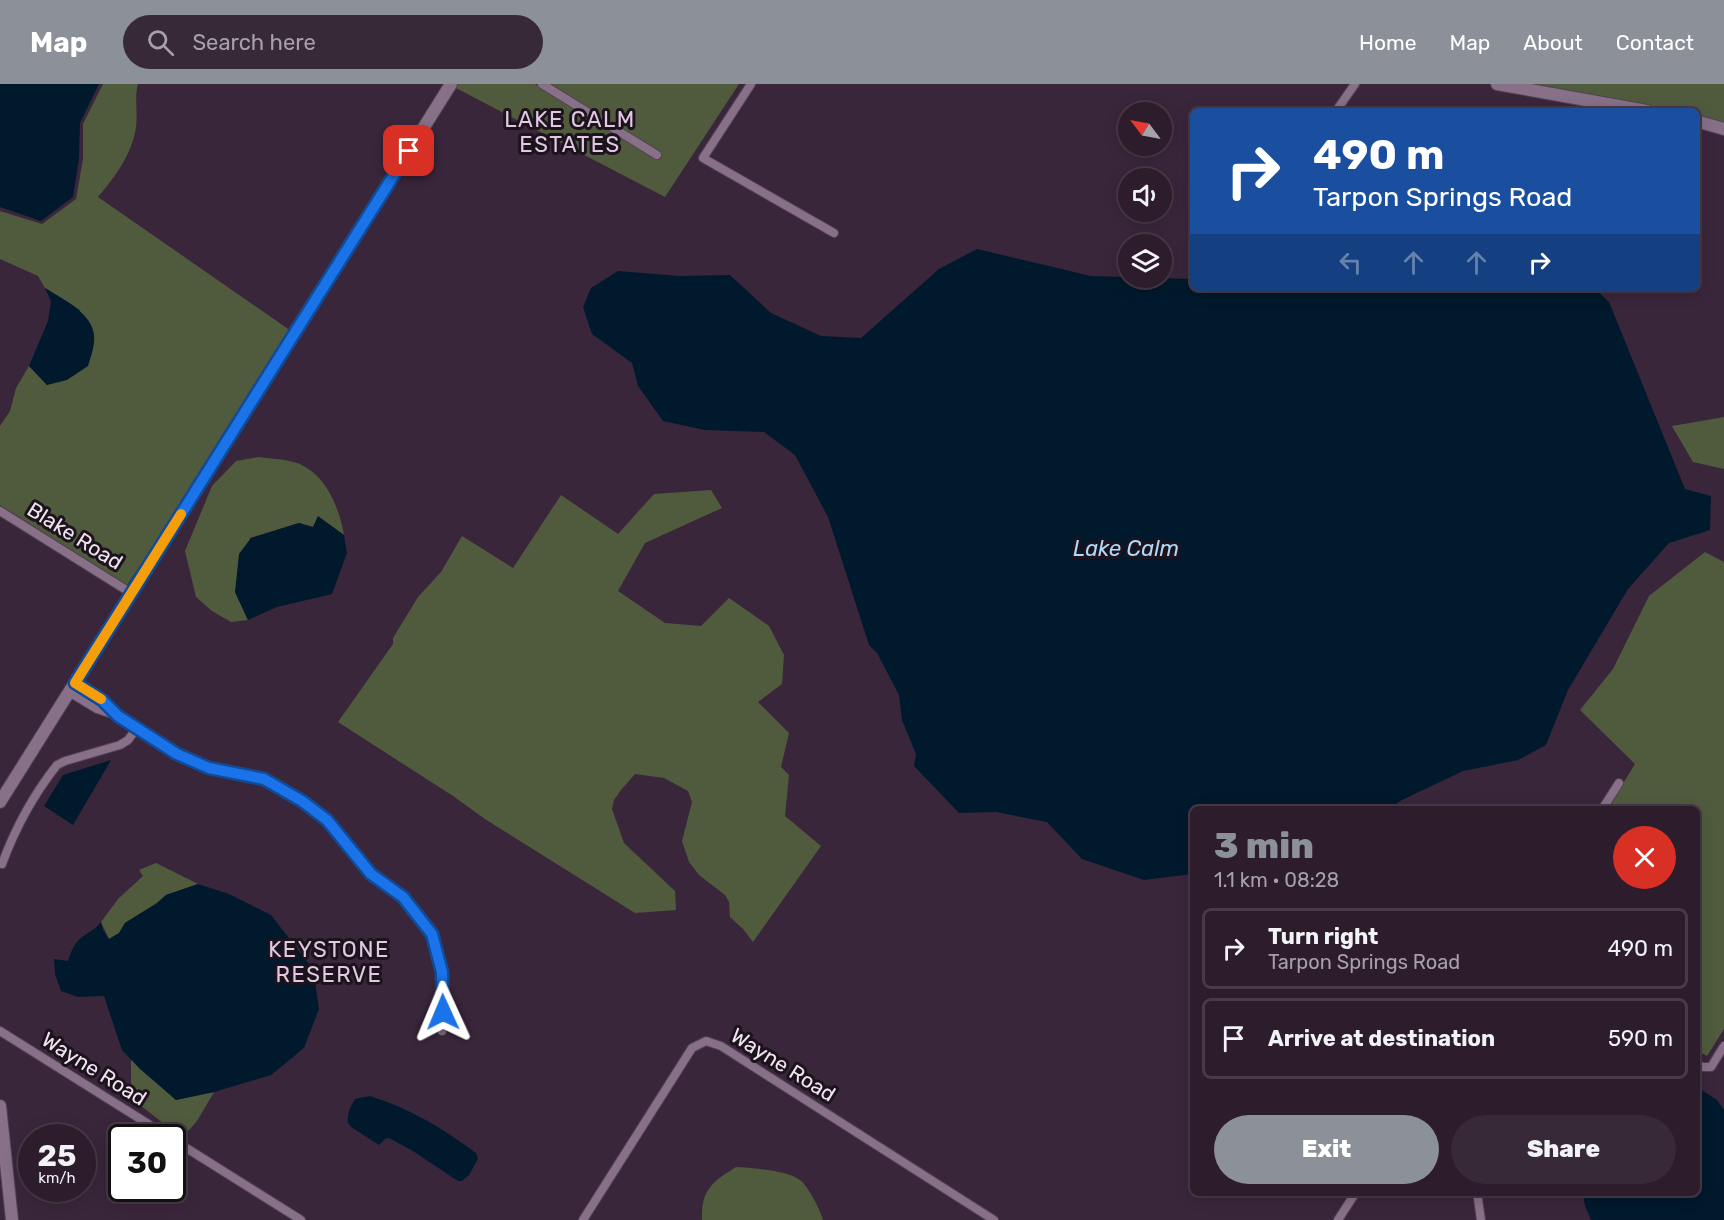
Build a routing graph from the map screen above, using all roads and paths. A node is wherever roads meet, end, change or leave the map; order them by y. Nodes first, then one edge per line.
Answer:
1 (451, 84) edge
2 (542, 84) edge
3 (751, 84) edge
4 (1355, 84) edge
5 (1497, 84) edge
6 (1338, 108) edge
7 (1630, 108) edge
8 (1700, 122) edge
9 (1724, 129) edge
10 (657, 155) dead end
11 (834, 233) dead end
12 (0, 511) edge
13 (131, 593) junction
14 (72, 688) junction
15 (102, 700) junction
16 (97, 709) junction
17 (118, 716) junction
18 (137, 728) junction
19 (1619, 783) dead end
20 (0, 802) edge
21 (1604, 806) edge
22 (2, 864) dead end
23 (442, 1031) dead end
24 (0, 1032) edge
25 (1724, 1046) edge
26 (1700, 1066) edge
27 (0, 1106) edge
28 (148, 1124) edge
29 (186, 1148) edge
30 (1353, 1196) edge
31 (1478, 1196) edge
32 (12, 1220) edge
33 (301, 1220) edge
34 (583, 1220) edge
35 (994, 1220) edge
36 (1338, 1220) edge
37 (1481, 1220) edge

1 - 13 main road
2 - 10 street
3 - 11 street
4 - 6 street
5 - 7 main road
8 - 9 main road
12 - 13 street, Blake Road
13 - 14 main road
14 - 15 street
14 - 16 street
14 - 20 main road
15 - 16 street
15 - 17 street
16 - 17 street
17 - 18 street
18 - 22 street
18 - 23 street
19 - 21 street
24 - 28 street, Wayne Road
25 - 26 street
27 - 32 main road
29 - 33 street
30 - 36 street
31 - 37 street
34 - 35 street, Wayne Road

